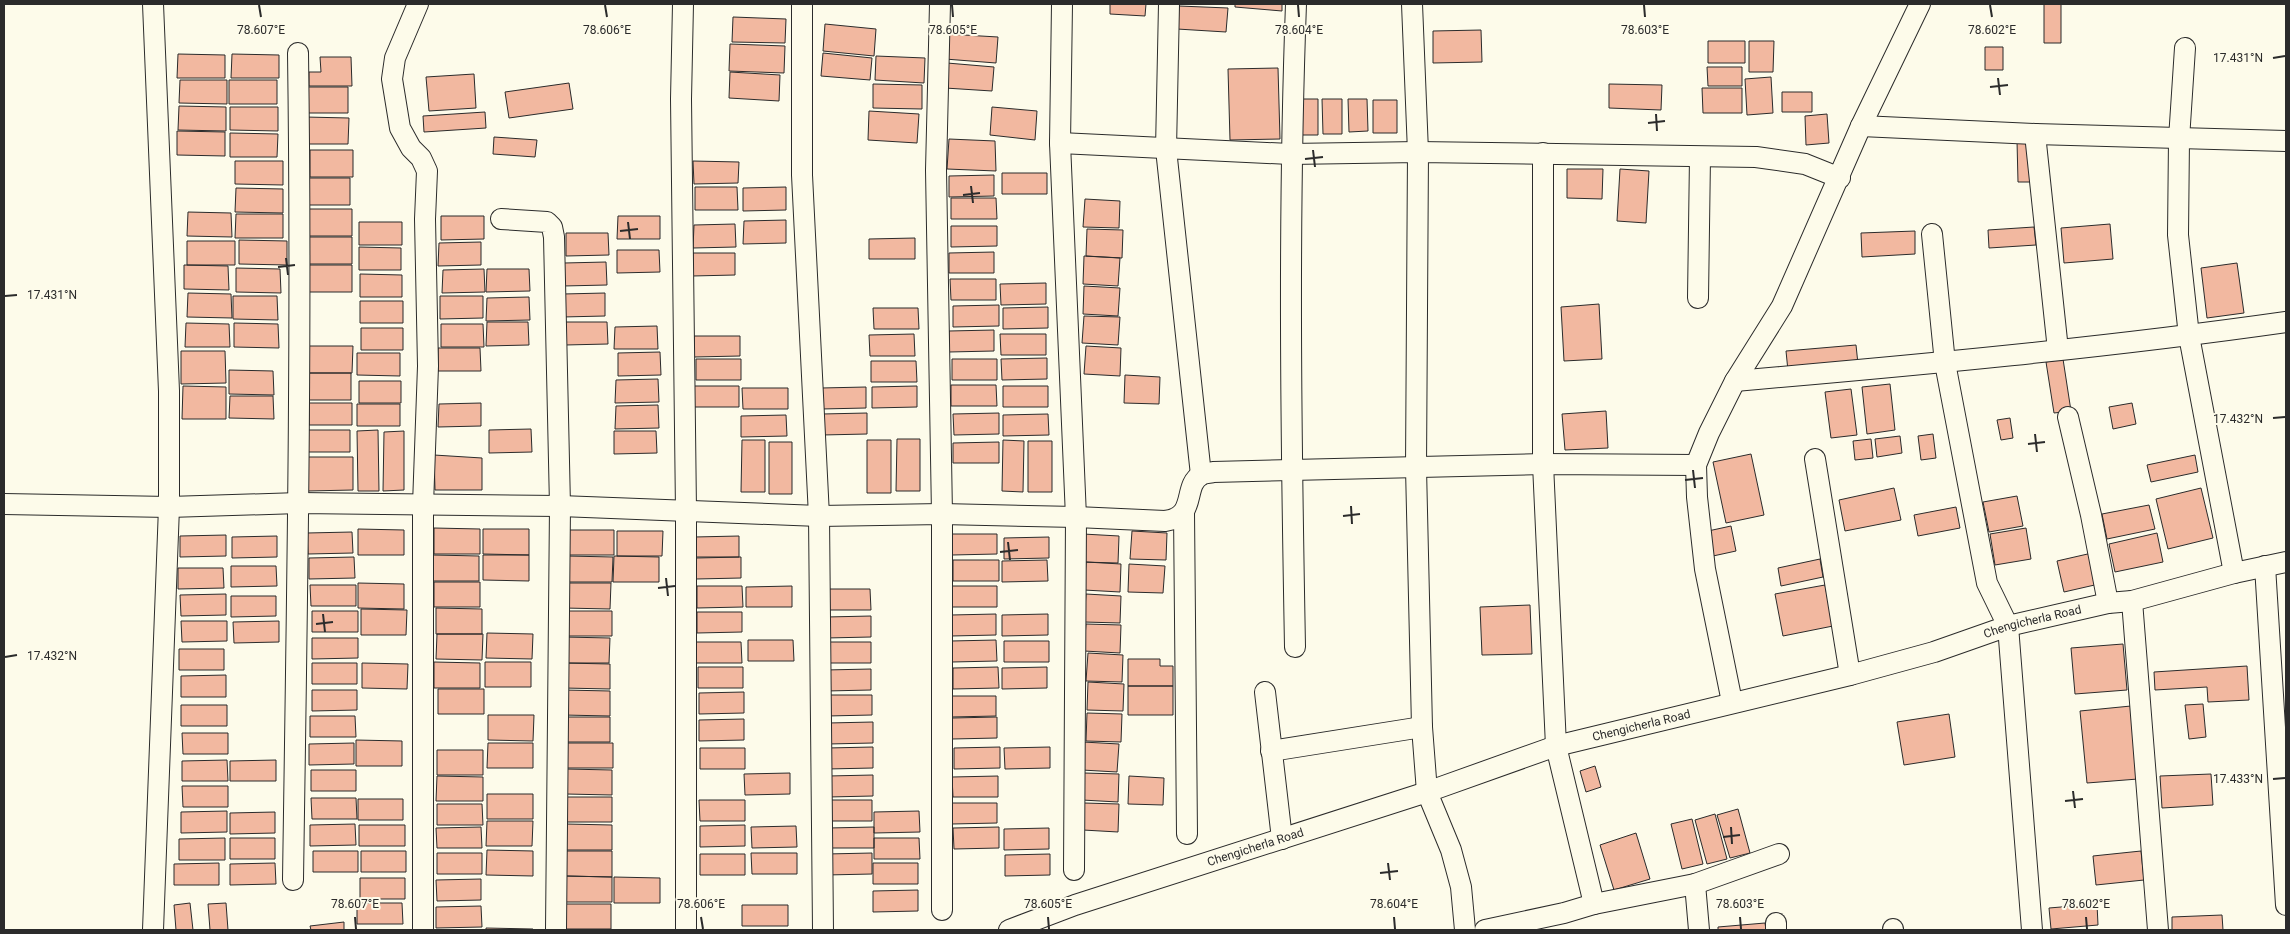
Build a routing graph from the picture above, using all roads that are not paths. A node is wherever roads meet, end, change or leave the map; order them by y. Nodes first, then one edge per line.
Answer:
1 (153, 4) edge
2 (418, 4) edge
3 (683, 4) edge
4 (802, 4) edge
5 (940, 4) edge
6 (1062, 4) edge
7 (1169, 4) edge
8 (1296, 4) edge
9 (1412, 4) edge
10 (1920, 4) edge
11 (2184, 48) dead end
12 (298, 53) dead end
13 (1861, 126) junction
14 (2035, 134) junction
15 (2179, 139) junction
16 (2286, 141) edge
17 (1060, 144) junction
18 (1166, 149) junction
19 (1418, 152) junction
20 (1543, 153) junction
21 (1290, 154) junction
22 (1700, 157) junction
23 (1840, 178) junction
24 (501, 219) dead end
25 (1932, 234) dead end
26 (1698, 298) dead end
27 (2286, 322) edge
28 (2188, 336) junction
29 (2058, 350) junction
30 (1945, 363) junction
31 (1734, 381) junction
32 (2068, 417) dead end
33 (1815, 459) dead end
34 (1543, 464) junction
35 (1696, 465) junction
36 (1292, 468) junction
37 (1416, 468) junction
38 (1201, 475) junction
39 (299, 503) junction
40 (4, 504) edge
41 (423, 505) junction
42 (169, 506) junction
43 (560, 506) junction
44 (686, 511) junction
45 (1184, 512) junction
46 (942, 514) junction
47 (820, 516) junction
48 (1076, 517) junction
49 (2286, 562) edge
50 (2265, 566) junction
51 (2234, 573) junction
52 (2132, 601) junction
53 (2108, 603) junction
54 (2008, 626) junction
55 (1295, 647) dead end
56 (1850, 675) junction
57 (1265, 692) dead end
58 (1732, 702) junction
59 (1422, 727) junction
60 (1556, 746) junction
61 (1271, 751) junction
62 (1427, 792) junction
63 (1187, 834) dead end
64 (1282, 839) junction
65 (1779, 854) dead end
66 (1074, 870) dead end
67 (294, 880) dead end
68 (1695, 884) junction
69 (1594, 904) junction
70 (2286, 905) edge
71 (942, 910) dead end
72 (1565, 922) edge
73 (153, 930) edge
74 (423, 930) edge
75 (556, 930) edge
76 (686, 930) edge
77 (823, 930) edge
78 (1009, 930) edge
79 (1465, 930) edge
80 (1485, 930) edge
81 (1699, 930) edge
82 (2032, 930) edge
83 (2158, 930) edge

1 - 42 street
2 - 41 street
3 - 44 street
4 - 47 street
5 - 46 street
6 - 17 street
7 - 18 street
8 - 21 street
9 - 19 street
10 - 13 street
11 - 15 street
12 - 39 street
13 - 14 street
13 - 23 street
14 - 15 street
14 - 29 street
15 - 16 street
15 - 28 street
17 - 18 street
17 - 48 street
18 - 21 street
18 - 38 street
19 - 20 street
19 - 21 street
19 - 37 street
20 - 22 street
20 - 34 street
21 - 36 street
22 - 23 street
22 - 26 street
23 - 31 street
24 - 43 street
25 - 30 street
27 - 28 street
28 - 29 street
28 - 51 street
29 - 30 street
30 - 31 street
30 - 54 street
31 - 35 street
32 - 53 street
33 - 56 street
34 - 35 street
34 - 37 street
34 - 60 street
35 - 58 street
36 - 37 street
36 - 38 street
36 - 55 street
37 - 59 street
38 - 45 street
39 - 41 street
39 - 42 street
39 - 67 street
40 - 42 street
41 - 43 street
41 - 74 street
42 - 73 street
43 - 44 street
43 - 75 street
44 - 47 street
44 - 76 street
45 - 48 street
45 - 63 street
46 - 47 street
46 - 48 street
46 - 71 street
47 - 77 street
48 - 66 street
49 - 50 street, Chengicherla Road
50 - 51 street, Chengicherla Road
50 - 70 street
51 - 52 street, Chengicherla Road
52 - 53 street, Chengicherla Road
52 - 83 street
53 - 54 street, Chengicherla Road
54 - 56 street, Chengicherla Road
54 - 82 street
56 - 58 street, Chengicherla Road
57 - 61 street
58 - 60 street, Chengicherla Road
59 - 61 street
59 - 62 street
60 - 62 street, Chengicherla Road
60 - 69 street
61 - 64 street
62 - 64 street, Chengicherla Road
62 - 79 street
64 - 78 street, Chengicherla Road
65 - 68 street
68 - 69 street
68 - 81 street
69 - 72 street
72 - 80 street

